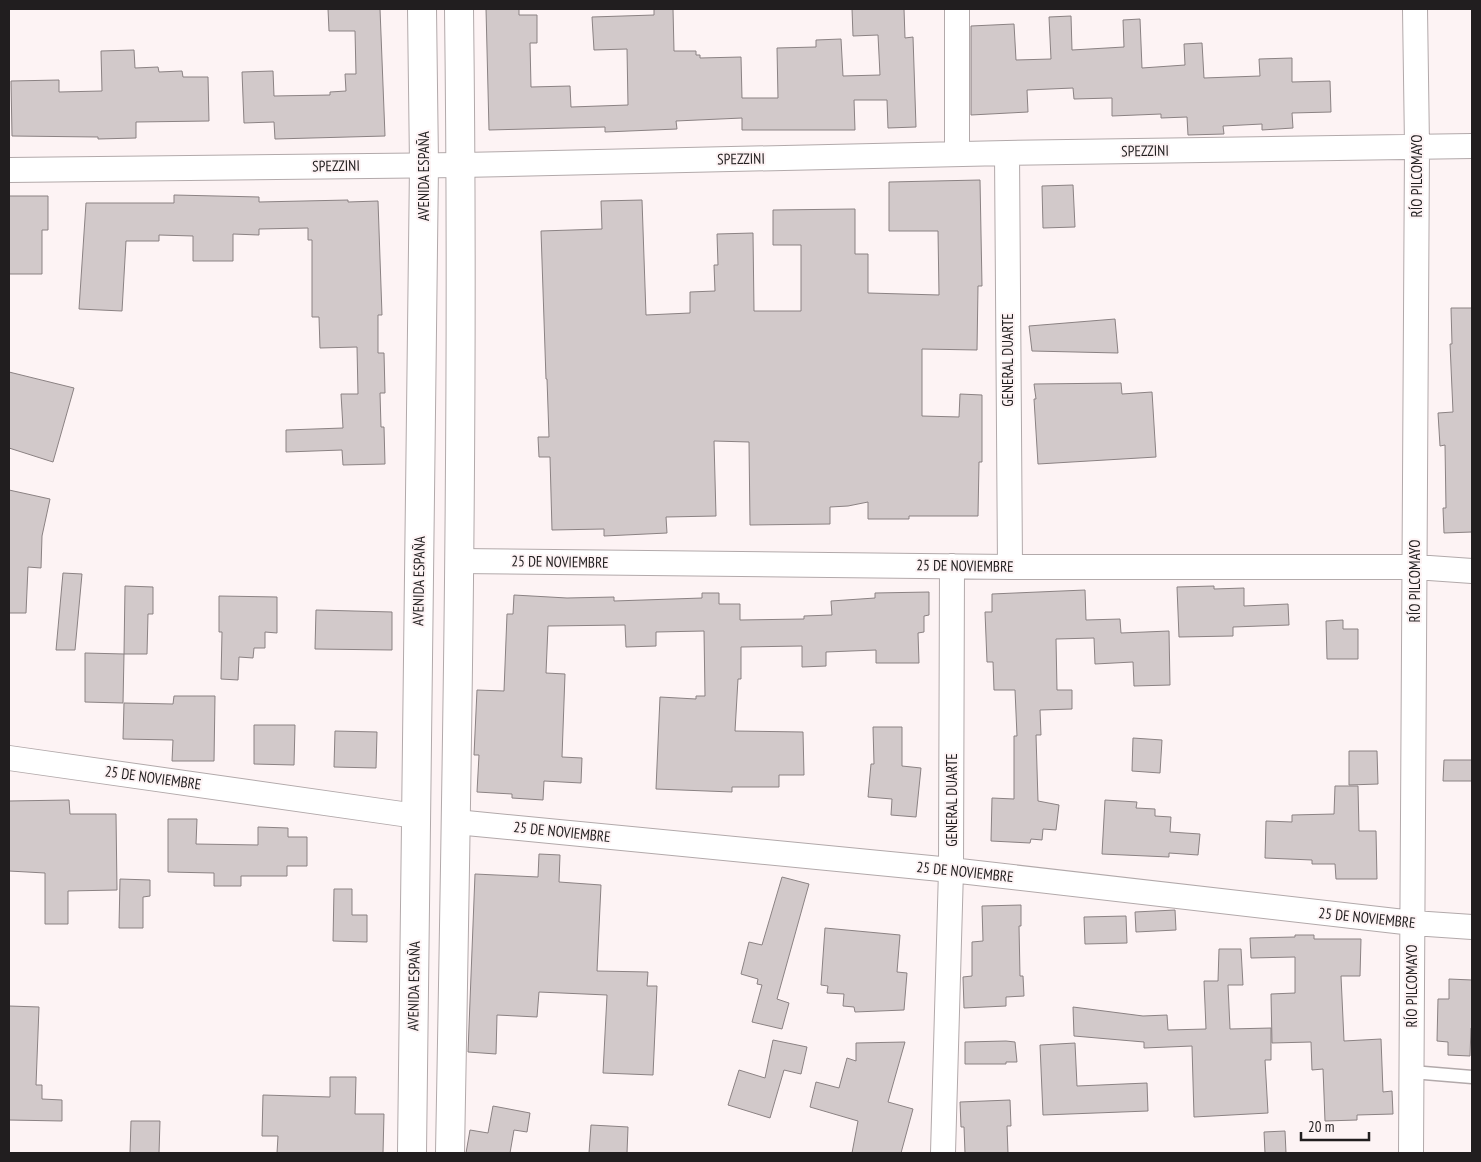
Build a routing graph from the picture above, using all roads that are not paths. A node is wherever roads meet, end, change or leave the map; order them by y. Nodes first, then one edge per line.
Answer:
1 (422, 9) edge
2 (459, 9) edge
3 (957, 9) edge
4 (1415, 9) edge
5 (1417, 146) junction
6 (1472, 146) edge
7 (1007, 153) junction
8 (957, 154) junction
9 (424, 165) junction
10 (461, 165) junction
11 (9, 170) edge
12 (458, 561) junction
13 (952, 566) junction
14 (1010, 567) junction
15 (1415, 567) junction
16 (1472, 570) edge
17 (9, 758) edge
18 (416, 816) junction
19 (456, 822) junction
20 (951, 870) junction
21 (1413, 923) junction
22 (1472, 927) edge
23 (1412, 1072) junction
24 (1472, 1078) edge
25 (412, 1153) edge
26 (450, 1153) edge
27 (943, 1153) edge
28 (1411, 1153) edge

1 - 9 street, AVENIDA ESPAÑA
2 - 10 street
3 - 8 street
4 - 5 street, RÍO PILCOMAYO
5 - 6 street, SPEZZINI
5 - 7 street, SPEZZINI
5 - 15 street, RÍO PILCOMAYO
7 - 8 street, SPEZZINI
7 - 14 street, GENERAL DUARTE
8 - 10 street, SPEZZINI
9 - 10 street, SPEZZINI
9 - 11 street, SPEZZINI
9 - 18 street, AVENIDA ESPAÑA
10 - 12 street
12 - 13 street, 25 DE NOVIEMBRE
12 - 19 street
13 - 14 street, 25 DE NOVIEMBRE
13 - 20 street, GENERAL DUARTE
14 - 15 street, 25 DE NOVIEMBRE
15 - 16 street, 25 DE NOVIEMBRE
15 - 21 street, RÍO PILCOMAYO
17 - 18 street, 25 DE NOVIEMBRE
18 - 25 street, AVENIDA ESPAÑA
19 - 20 street, 25 DE NOVIEMBRE
19 - 26 street
20 - 21 street, 25 DE NOVIEMBRE
20 - 27 street, GENERAL DUARTE
21 - 22 street, 25 DE NOVIEMBRE
21 - 23 street, RÍO PILCOMAYO
23 - 24 lane
23 - 28 street, RÍO PILCOMAYO

